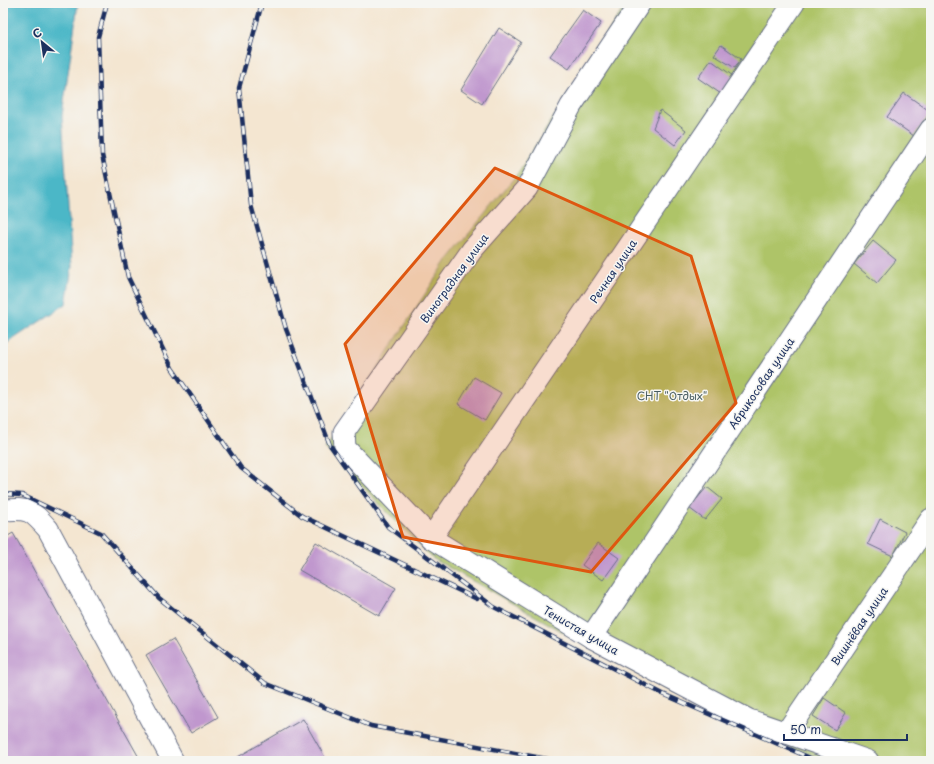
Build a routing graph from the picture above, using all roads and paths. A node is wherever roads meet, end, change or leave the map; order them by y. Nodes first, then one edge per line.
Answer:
1 (640, 3) edge
2 (794, 3) edge
3 (931, 129) edge
4 (344, 432) joint
5 (3, 510) edge
6 (931, 519) edge
7 (431, 538) junction
8 (591, 637) junction
9 (786, 733) junction
10 (173, 761) edge
11 (868, 761) edge

1 - 4 street, Виноградная улица
2 - 7 street, Речная улица
3 - 8 street, Абрикосовая улица
4 - 7 street, Тенистая улица
5 - 10 street
6 - 9 street, Вишнёвая улица
7 - 8 street, Тенистая улица
8 - 9 street, Тенистая улица
9 - 11 street, Тенистая улица

